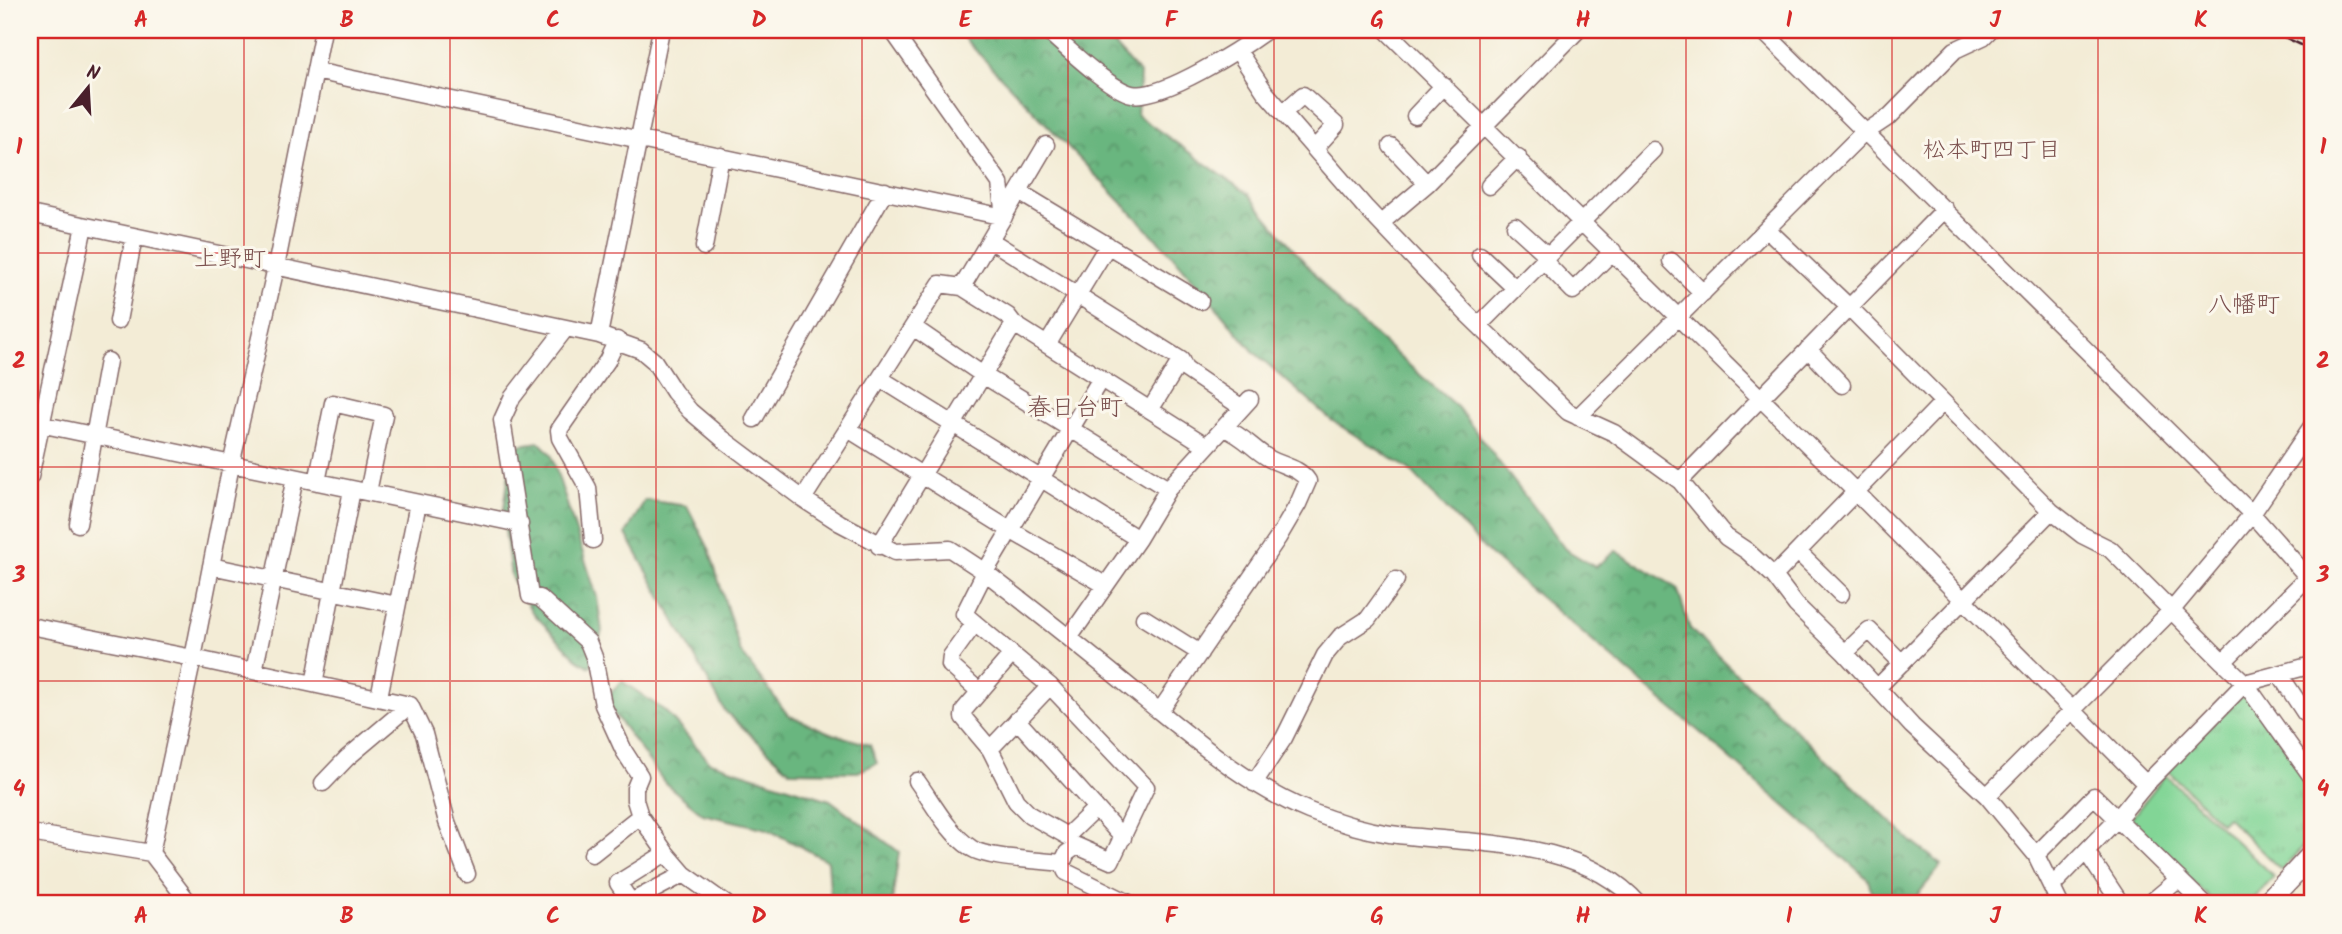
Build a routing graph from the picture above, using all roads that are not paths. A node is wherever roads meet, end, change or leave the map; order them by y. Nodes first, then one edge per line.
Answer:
1 (323, 30) edge
2 (661, 30) edge
3 (892, 30) edge
4 (1046, 30) edge
5 (1267, 30) edge
6 (1386, 30) edge
7 (1578, 30) edge
8 (1762, 30) edge
9 (1990, 30) edge
10 (2300, 30) edge
11 (2312, 34) edge
12 (1238, 51) junction
13 (315, 71) junction
14 (1444, 85) junction
15 (1284, 112) junction
16 (1415, 116) dead end
17 (1485, 125) junction
18 (1865, 132) junction
19 (638, 139) junction
20 (1046, 145) dead end
21 (1391, 146) dead end
22 (1316, 147) junction
23 (1653, 150) dead end
24 (721, 156) junction
25 (1518, 157) junction
26 (1427, 184) junction
27 (1489, 186) dead end
28 (885, 191) junction
29 (1020, 192) junction
30 (1945, 209) junction
31 (30, 214) edge
32 (1004, 216) junction
33 (1581, 220) junction
34 (1381, 223) junction
35 (84, 226) junction
36 (1515, 226) dead end
37 (1767, 229) junction
38 (134, 237) junction
39 (990, 240) junction
40 (1108, 245) junction
41 (704, 247) dead end
42 (1613, 251) junction
43 (1480, 255) dead end
44 (1545, 258) junction
45 (1671, 261) dead end
46 (276, 267) junction
47 (962, 287) junction
48 (1515, 288) junction
49 (1703, 293) junction
50 (1077, 296) junction
51 (1200, 301) dead end
52 (1848, 306) junction
53 (1678, 317) junction
54 (118, 321) dead end
55 (1014, 324) junction
56 (1479, 325) junction
57 (913, 327) junction
58 (566, 328) junction
59 (599, 335) junction
60 (617, 340) junction
61 (1047, 345) junction
62 (1808, 349) junction
63 (1181, 360) junction
64 (108, 361) dead end
65 (983, 375) junction
66 (881, 379) junction
67 (1100, 380) junction
68 (1842, 385) dead end
69 (1760, 398) junction
70 (1943, 402) junction
71 (1150, 411) junction
72 (1578, 417) junction
73 (754, 419) dead end
74 (35, 423) edge
75 (954, 423) junction
76 (2312, 426) edge
77 (1224, 428) junction
78 (848, 429) junction
79 (1070, 429) junction
80 (95, 435) junction
81 (1207, 446) junction
82 (231, 465) junction
83 (922, 475) junction
84 (30, 477) edge
85 (295, 478) junction
86 (1041, 478) junction
87 (1680, 481) junction
88 (317, 482) junction
89 (1168, 489) junction
90 (360, 491) junction
91 (1856, 492) junction
92 (803, 499) junction
93 (418, 503) junction
94 (2051, 511) junction
95 (2252, 514) junction
96 (78, 524) dead end
97 (520, 524) junction
98 (1010, 530) junction
99 (1138, 539) junction
100 (593, 540) dead end
101 (879, 545) junction
102 (1798, 552) junction
103 (211, 566) junction
104 (985, 572) junction
105 (1774, 576) junction
106 (274, 579) junction
107 (2310, 579) edge
108 (1396, 580) dead end
109 (1105, 585) junction
110 (333, 591) junction
111 (1841, 594) dead end
112 (1962, 601) junction
113 (397, 605) junction
114 (2172, 610) junction
115 (1144, 618) dead end
116 (975, 623) junction
117 (30, 626) edge
118 (1069, 638) junction
119 (1200, 653) junction
120 (1845, 653) junction
121 (1012, 654) junction
122 (193, 657) junction
123 (2224, 662) junction
124 (1902, 663) junction
125 (2312, 664) edge
126 (254, 671) junction
127 (2280, 675) junction
128 (2245, 683) junction
129 (314, 684) junction
130 (1050, 686) junction
131 (1877, 688) junction
132 (980, 692) junction
133 (379, 697) junction
134 (410, 705) junction
135 (1160, 711) junction
136 (2073, 712) junction
137 (2305, 713) dead end
138 (1017, 720) junction
139 (990, 749) junction
140 (2312, 777) edge
141 (916, 781) dead end
142 (323, 782) dead end
143 (1254, 783) junction
144 (2146, 784) junction
145 (1987, 796) junction
146 (1096, 808) junction
147 (640, 816) junction
148 (2118, 818) junction
149 (30, 833) edge
150 (1123, 838) junction
151 (2086, 851) junction
152 (150, 853) junction
153 (666, 853) junction
154 (592, 854) dead end
155 (2036, 855) junction
156 (2312, 855) edge
157 (1062, 863) junction
158 (467, 874) dead end
159 (684, 874) junction
160 (2179, 879) junction
161 (2053, 886) junction
162 (190, 904) edge
163 (630, 904) edge
164 (726, 904) edge
165 (1131, 904) edge
166 (1639, 904) edge
167 (2060, 904) edge
168 (2121, 904) edge
169 (2148, 904) edge
170 (2204, 904) edge
171 (2266, 904) edge

1 - 13 street
2 - 19 street
3 - 32 street
4 - 12 street
5 - 12 street
6 - 14 street
7 - 17 street
8 - 18 street
9 - 18 street
10 - 11 street
12 - 15 street
13 - 19 street
13 - 46 street
14 - 16 street
14 - 17 street
15 - 22 street
15 - 22 street
17 - 25 street
17 - 26 street
18 - 30 street
18 - 37 street
19 - 24 street
19 - 59 street
20 - 29 street
21 - 26 street
22 - 34 street
23 - 33 street
24 - 28 street
24 - 41 street
25 - 27 street
25 - 33 street
26 - 34 street
28 - 32 street
28 - 73 street
29 - 32 street
29 - 40 street
30 - 52 street
30 - 95 street
31 - 35 street
32 - 39 street
33 - 42 street
33 - 44 street
34 - 56 street
35 - 38 street
35 - 74 street
36 - 44 street
37 - 49 street
37 - 52 street
38 - 46 street
38 - 54 street
39 - 47 street
39 - 50 street
40 - 50 street
40 - 51 street
42 - 44 street
42 - 53 street
43 - 48 street
44 - 48 street
45 - 49 street
46 - 58 street
46 - 82 street
47 - 55 street
47 - 57 street
48 - 56 street
49 - 53 street
50 - 61 street
50 - 63 street
52 - 62 street
52 - 70 street
53 - 69 street
53 - 72 street
55 - 61 street
55 - 65 street
56 - 72 street
57 - 65 street
57 - 66 street
58 - 59 street
58 - 97 street
59 - 60 street
60 - 92 street
60 - 100 street
61 - 67 street
62 - 68 street
62 - 69 street
63 - 71 street
63 - 77 street
64 - 80 street
65 - 75 street
65 - 79 street
66 - 75 street
66 - 78 street
67 - 71 street
67 - 79 street
69 - 87 street
69 - 91 street
70 - 91 street
70 - 94 street
71 - 81 street
72 - 87 street
74 - 80 street
74 - 84 street
75 - 83 street
75 - 86 street
76 - 95 street
77 - 81 street
77 - 119 street
78 - 83 street
78 - 92 street
79 - 86 street
79 - 89 street
80 - 82 street
80 - 96 street
81 - 89 street
82 - 85 street
82 - 103 street
83 - 98 street
83 - 101 street
85 - 88 street
85 - 106 street
86 - 98 street
86 - 99 street
87 - 105 street
88 - 90 street
88 - 90 street
89 - 99 street
90 - 93 street
90 - 110 street
91 - 102 street
91 - 112 street
92 - 101 street
93 - 97 street
93 - 113 street
94 - 112 street
94 - 114 street
95 - 107 street
95 - 114 street
97 - 147 street
98 - 104 street
98 - 109 street
99 - 109 street
101 - 104 street
102 - 105 street
102 - 111 street
103 - 106 street
103 - 122 street
104 - 116 street
104 - 118 street
105 - 120 street
106 - 110 street
106 - 126 street
107 - 123 street
108 - 143 street
109 - 118 street
110 - 113 street
110 - 129 street
112 - 124 street
112 - 136 street
113 - 133 street
114 - 123 street
114 - 136 street
115 - 119 street
116 - 121 street
116 - 132 street
117 - 122 street
118 - 135 street
119 - 135 street
120 - 124 street
120 - 131 street
121 - 130 street
121 - 132 street
122 - 126 street
122 - 152 street
123 - 128 street
124 - 131 street
125 - 127 street
126 - 129 street
127 - 128 street
127 - 137 street
128 - 140 street
128 - 144 street
129 - 133 street
130 - 138 street
130 - 150 street
131 - 145 street
132 - 139 street
133 - 134 street
134 - 142 street
134 - 158 street
135 - 143 street
136 - 144 street
136 - 145 street
138 - 139 street
138 - 146 street
139 - 146 street
141 - 157 street
143 - 166 street
144 - 148 street
145 - 155 street
146 - 150 street
147 - 153 street
147 - 154 street
148 - 151 street
148 - 155 street
148 - 160 street
149 - 152 street
150 - 157 street
151 - 161 street
151 - 168 street
152 - 162 street
153 - 159 street
153 - 163 street
155 - 161 street
156 - 171 highway
157 - 165 street
159 - 163 street
159 - 164 street
160 - 169 street
160 - 170 street
161 - 167 street

